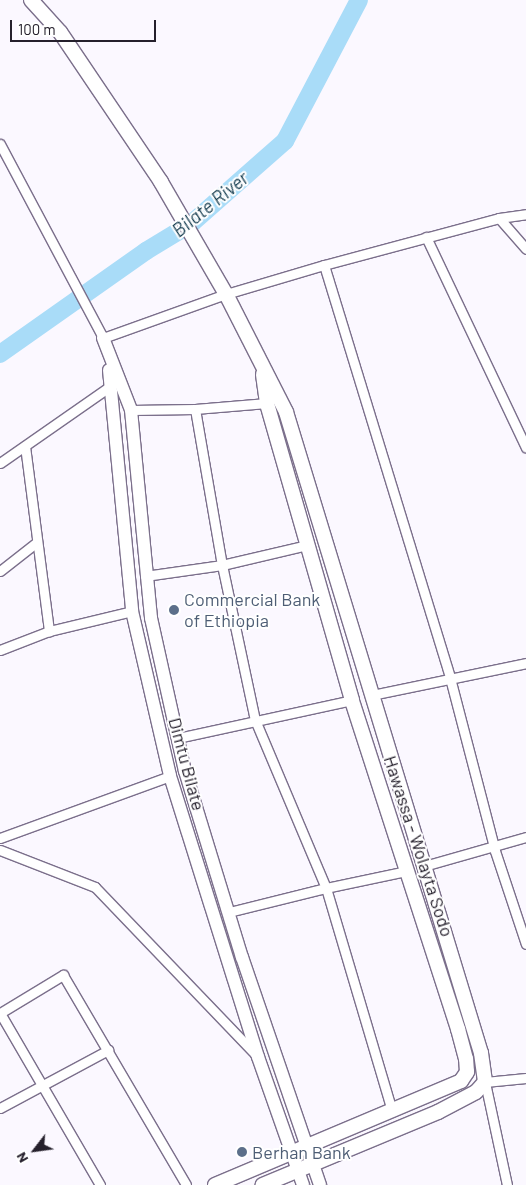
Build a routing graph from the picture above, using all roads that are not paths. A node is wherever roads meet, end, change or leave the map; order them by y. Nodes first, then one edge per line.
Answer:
1 (30, 0) edge
2 (0, 144) edge
3 (526, 214) edge
4 (499, 218) junction
5 (426, 237) junction
6 (526, 249) edge
7 (324, 265) junction
8 (226, 294) junction
9 (103, 338) junction
10 (261, 364) junction
11 (112, 385) junction
12 (267, 403) junction
13 (195, 409) junction
14 (131, 410) junction
15 (25, 446) junction
16 (526, 448) edge
17 (0, 463) edge
18 (325, 541) junction
19 (37, 542) junction
20 (308, 546) junction
21 (222, 565) junction
22 (0, 571) edge
23 (145, 576) junction
24 (132, 611) junction
25 (49, 631) junction
26 (0, 650) edge
27 (526, 663) edge
28 (450, 678) junction
29 (372, 695) junction
30 (352, 700) junction
31 (255, 720) junction
32 (178, 738) junction
33 (170, 776) junction
34 (526, 837) edge
35 (0, 838) edge
36 (494, 846) junction
37 (0, 850) edge
38 (424, 866) junction
39 (407, 871) junction
40 (326, 888) junction
41 (229, 912) junction
42 (526, 944) edge
43 (0, 1013) edge
44 (108, 1050) junction
45 (258, 1057) junction
46 (467, 1072) junction
47 (526, 1078) edge
48 (485, 1082) junction
49 (42, 1086) junction
50 (0, 1108) edge
51 (392, 1111) junction
52 (305, 1146) junction
53 (292, 1152) junction
54 (312, 1165) junction
55 (298, 1171) junction
56 (100, 1185) edge
57 (186, 1185) edge
58 (215, 1185) edge
59 (263, 1185) edge
60 (304, 1185) edge
61 (320, 1185) edge
62 (507, 1185) edge

1 - 8 main road, Hawassa - Wolayta Sodo
2 - 9 street
3 - 4 street
4 - 5 street
4 - 6 street
5 - 7 street
5 - 16 street
7 - 8 street
7 - 28 street
8 - 9 street
8 - 10 main road, Hawassa - Wolayta Sodo
9 - 11 main road, Dimtu Bilate
9 - 14 main road
10 - 12 main road, Hawassa - Wolayta Sodo
10 - 18 main road, Hawassa - Wolayta Sodo
11 - 15 street
11 - 24 main road, Dimtu Bilate
12 - 13 street
12 - 20 main road, Hawassa - Wolayta Sodo
13 - 14 street
13 - 21 street
14 - 23 main road
15 - 17 street
15 - 19 street
18 - 20 main road
18 - 29 main road, Hawassa - Wolayta Sodo
19 - 22 street
19 - 25 street
20 - 21 street
20 - 30 main road, Hawassa - Wolayta Sodo
21 - 23 street
21 - 31 street
23 - 32 main road
24 - 25 street
24 - 33 main road, Dimtu Bilate
25 - 26 street
27 - 28 street
28 - 29 street
28 - 36 street
29 - 30 main road
29 - 38 main road, Hawassa - Wolayta Sodo
30 - 31 street
30 - 39 main road, Hawassa - Wolayta Sodo
31 - 32 street
31 - 40 street
32 - 41 main road
33 - 35 street
33 - 45 main road, Dimtu Bilate
34 - 36 street
36 - 38 street
36 - 42 street
37 - 45 street
38 - 39 main road
38 - 48 main road, Hawassa - Wolayta Sodo
39 - 40 street
39 - 46 main road, Hawassa - Wolayta Sodo
40 - 41 street
40 - 51 street
41 - 52 main road
43 - 44 street
43 - 49 street
44 - 49 street
44 - 57 street
45 - 53 main road, Dimtu Bilate
46 - 48 main road
46 - 51 main road
47 - 48 street
48 - 54 main road
48 - 62 street
49 - 50 street
49 - 56 street
51 - 52 main road
52 - 53 main road
52 - 54 main road
53 - 55 main road, Dimtu Bilate
53 - 58 main road
54 - 55 main road
54 - 61 main road
55 - 59 main road
55 - 60 main road, Dimtu Bilate

